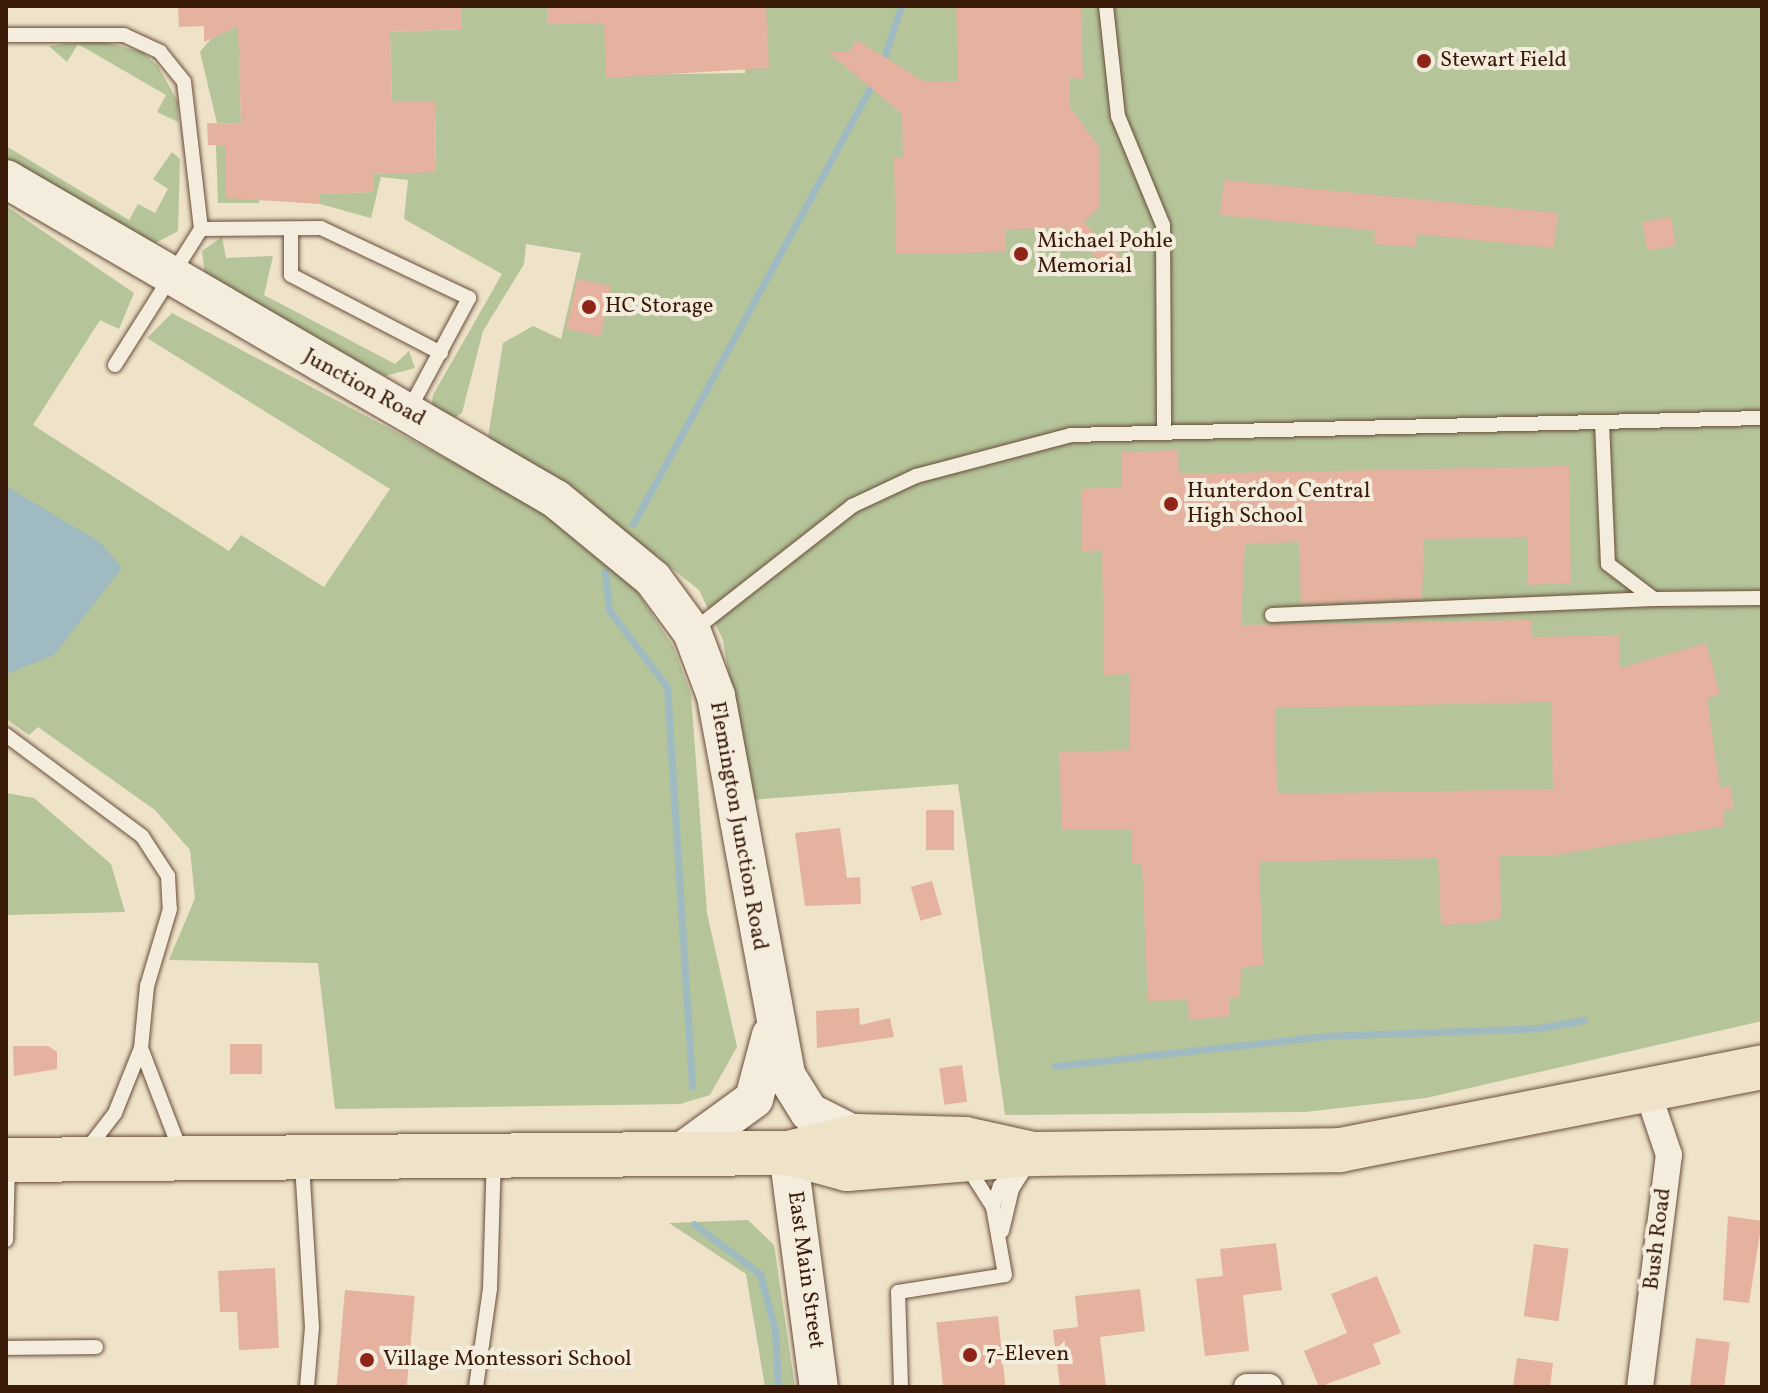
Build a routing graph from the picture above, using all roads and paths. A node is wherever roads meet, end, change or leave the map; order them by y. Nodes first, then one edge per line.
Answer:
1 (1106, 6) edge
2 (6, 35) edge
3 (6, 179) edge
4 (201, 229) junction
5 (291, 229) junction
6 (168, 279) junction
7 (441, 353) junction
8 (115, 365) dead end
9 (408, 413) junction
10 (1762, 418) edge
11 (1602, 422) junction
12 (1164, 433) junction
13 (1762, 598) edge
14 (1654, 599) junction
15 (1272, 615) dead end
16 (692, 632) junction
17 (6, 735) edge
18 (772, 1024) junction
19 (141, 1048) junction
20 (1762, 1067) edge
21 (1648, 1093) junction
22 (857, 1136) junction
23 (788, 1153) junction
24 (1034, 1154) junction
25 (677, 1155) junction
26 (494, 1158) junction
27 (79, 1159) junction
28 (185, 1159) junction
29 (302, 1159) junction
30 (7, 1160) edge
31 (965, 1165) junction
32 (993, 1207) junction
33 (1001, 1236) junction
34 (6, 1240) edge
35 (96, 1347) dead end
36 (6, 1348) edge
37 (307, 1387) edge
38 (476, 1387) edge
39 (819, 1387) edge
40 (901, 1387) edge
41 (1247, 1387) edge
42 (1269, 1387) edge
43 (1640, 1387) edge

1 - 12 lane
2 - 4 lane
3 - 6 street, Junction Road
4 - 5 lane
4 - 6 lane
5 - 7 lane
5 - 7 lane
6 - 8 lane
6 - 9 street, Junction Road
7 - 9 lane
9 - 16 street, Junction Road
10 - 11 lane
11 - 12 lane
11 - 14 lane
12 - 16 lane
13 - 14 lane
14 - 15 lane
16 - 18 street, Flemington Junction Road
17 - 19 lane
18 - 22 street
18 - 25 street
19 - 27 lane
19 - 28 lane
20 - 21 highway
21 - 24 highway
21 - 43 street, Bush Road
22 - 23 highway
22 - 24 highway
23 - 25 highway
23 - 31 highway
23 - 39 street, East Main Street
24 - 31 highway
24 - 32 lane
24 - 33 lane
25 - 26 highway
26 - 29 highway
26 - 38 lane
27 - 28 highway
27 - 30 highway
28 - 29 highway
29 - 37 lane
30 - 34 lane
31 - 32 lane
32 - 33 lane
33 - 40 lane
35 - 36 lane
41 - 42 street

